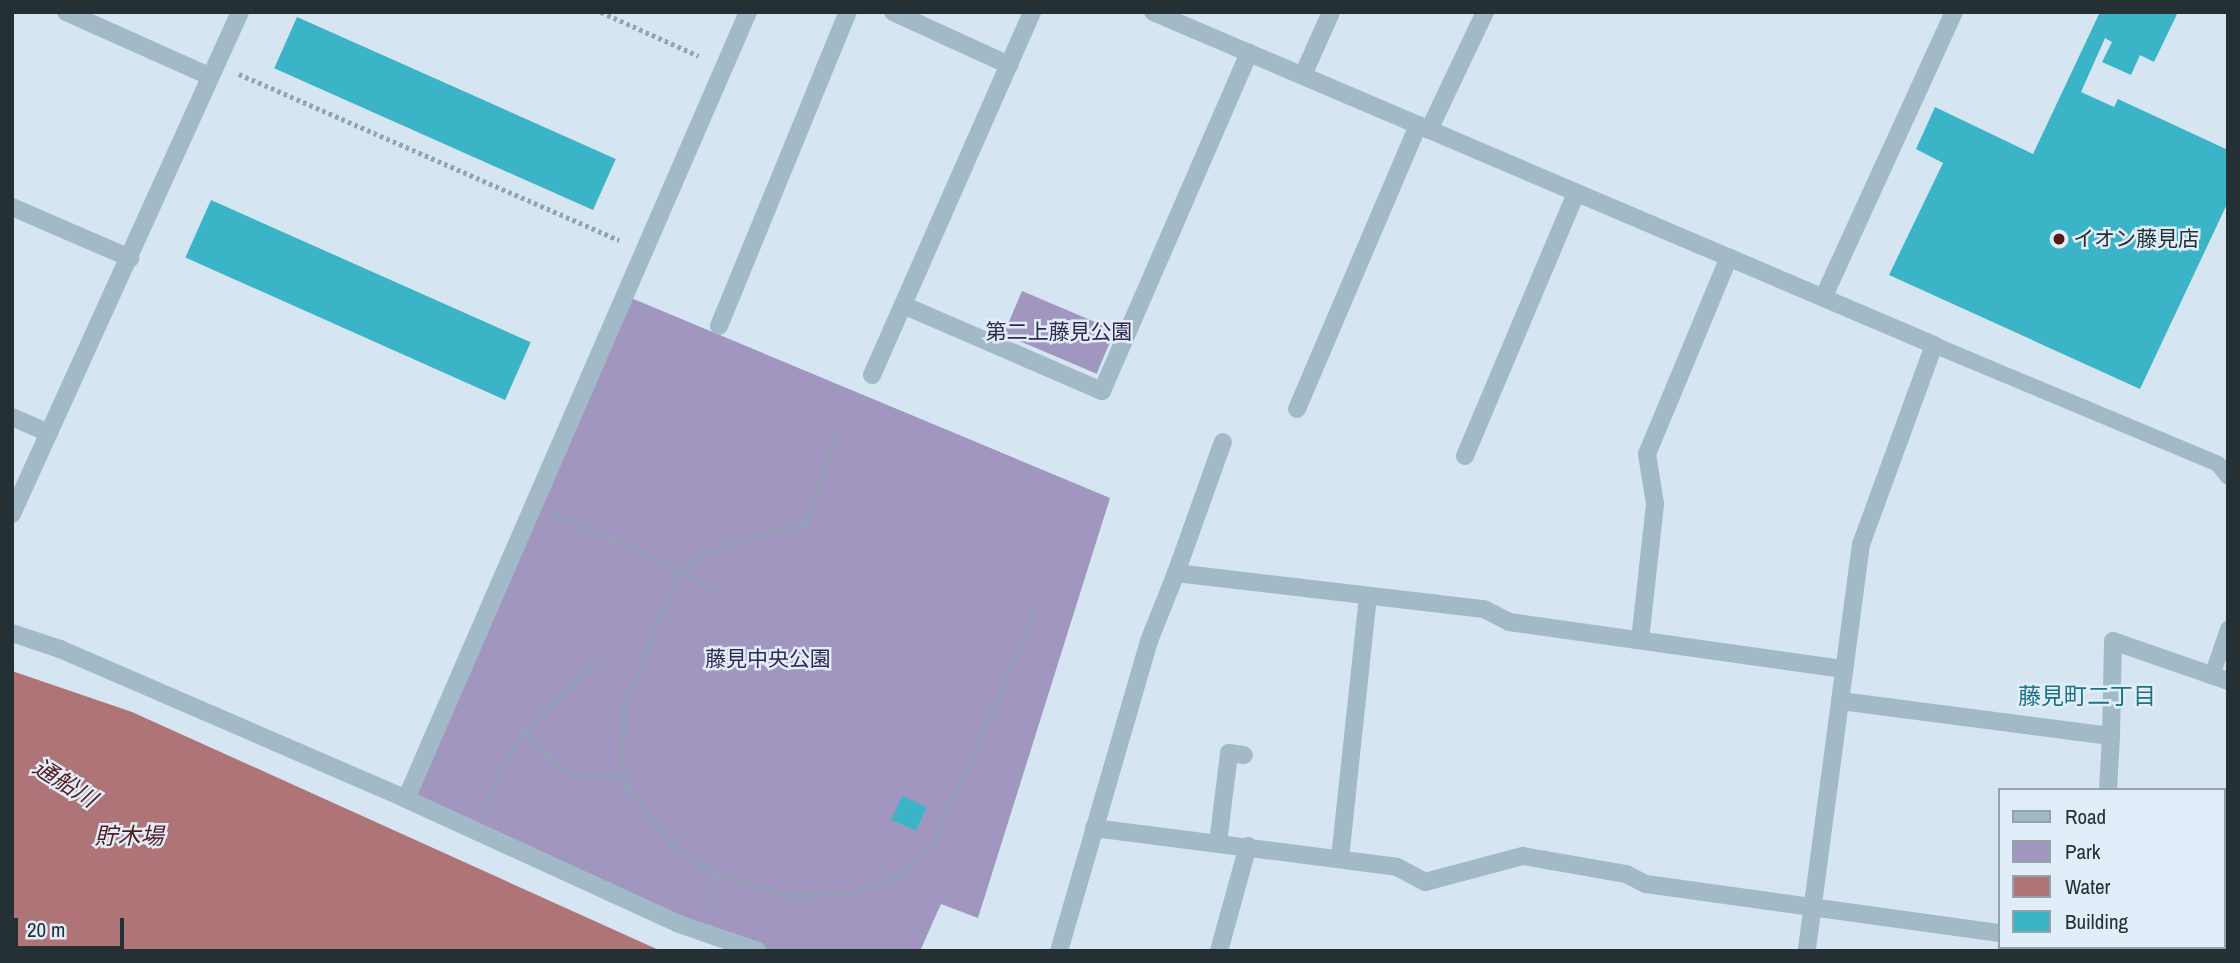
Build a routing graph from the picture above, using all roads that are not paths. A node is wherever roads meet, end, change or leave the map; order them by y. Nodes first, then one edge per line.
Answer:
1 (66, 12) edge
2 (240, 12) edge
3 (748, 12) edge
4 (848, 12) edge
5 (893, 12) edge
6 (1032, 12) edge
7 (1153, 12) edge
8 (1331, 12) edge
9 (1485, 12) edge
10 (1951, 13) edge
11 (1172, 16) edge
12 (1249, 53) junction
13 (1009, 65) junction
14 (213, 70) junction
15 (1303, 75) junction
16 (1424, 128) junction
17 (1576, 193) junction
18 (12, 207) edge
19 (1729, 257) junction
20 (130, 258) junction
21 (1824, 296) junction
22 (903, 305) junction
23 (719, 326) dead end
24 (1934, 345) junction
25 (873, 375) dead end
26 (1297, 409) dead end
27 (12, 417) edge
28 (49, 433) junction
29 (1223, 442) dead end
30 (1465, 456) dead end
31 (2228, 477) edge
32 (12, 514) edge
33 (1176, 573) junction
34 (1368, 597) junction
35 (2228, 629) edge
36 (12, 633) edge
37 (1640, 640) junction
38 (1844, 669) junction
39 (2220, 679) edge
40 (1841, 701) junction
41 (2111, 736) junction
42 (1244, 755) dead end
43 (2108, 788) edge
44 (406, 799) junction
45 (1094, 828) junction
46 (1219, 843) junction
47 (1248, 846) junction
48 (1340, 858) junction
49 (1813, 909) junction
50 (1998, 933) edge
51 (758, 951) edge
52 (1059, 951) edge
53 (1219, 951) edge
54 (1807, 951) edge

1 - 14 street
2 - 14 street
3 - 44 street
4 - 23 street
5 - 13 street
6 - 13 street
7 - 11 street
8 - 15 street
9 - 16 street
10 - 21 street
11 - 12 street
12 - 15 street
12 - 22 street
13 - 22 street
14 - 20 street
15 - 16 street
16 - 17 street
16 - 26 street
17 - 19 street
17 - 30 street
18 - 20 street
19 - 21 street
19 - 37 street
20 - 28 street
21 - 24 street
22 - 25 street
24 - 31 lane
24 - 38 street
27 - 28 street
28 - 32 street
29 - 33 street
33 - 34 street
33 - 45 street
34 - 37 street
34 - 48 street
35 - 39 lane
36 - 44 street
37 - 38 street
38 - 40 street
39 - 41 street
40 - 41 street
40 - 49 street
41 - 43 street
42 - 46 street
44 - 51 street
45 - 46 street
45 - 52 street
46 - 47 street
47 - 48 street
47 - 53 street
48 - 49 street
49 - 50 street
49 - 54 street

